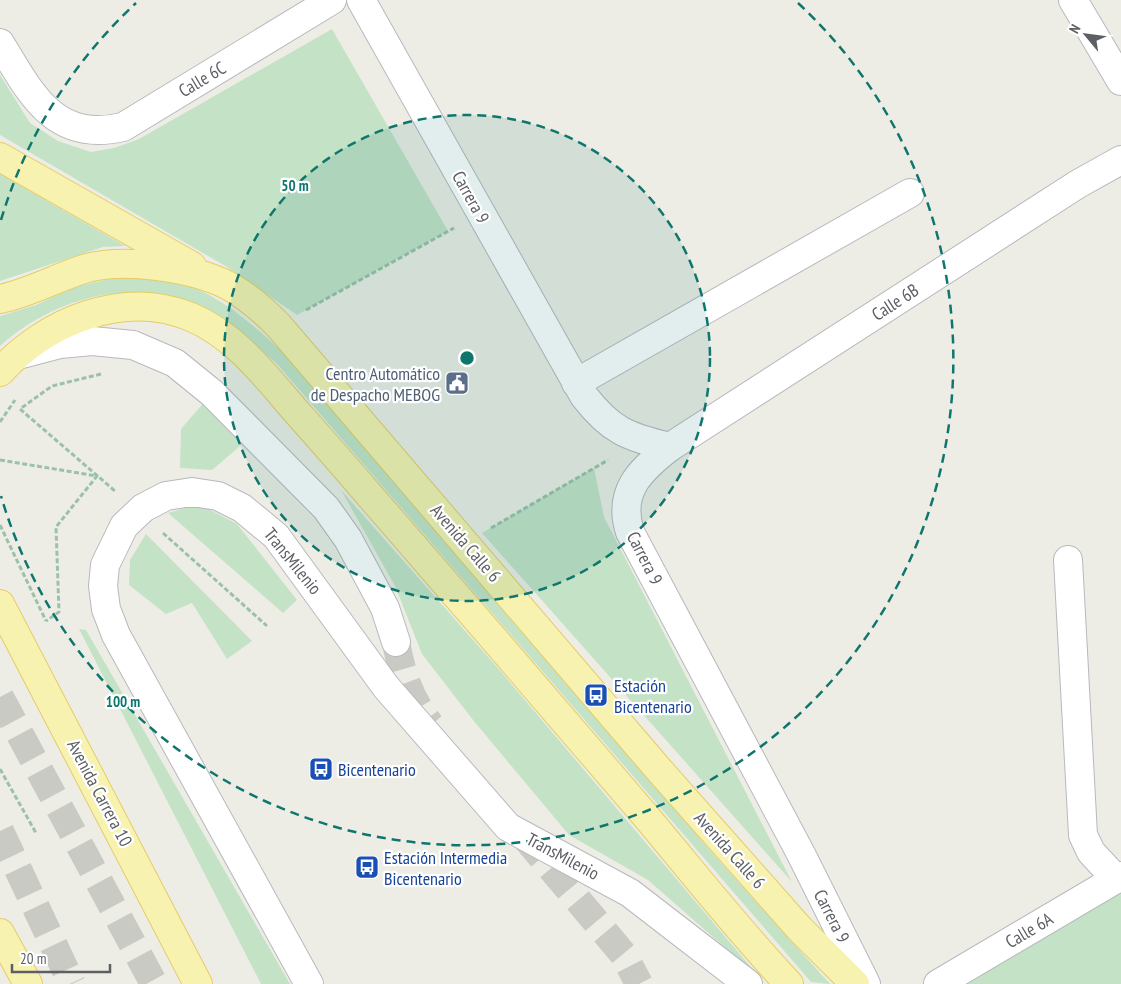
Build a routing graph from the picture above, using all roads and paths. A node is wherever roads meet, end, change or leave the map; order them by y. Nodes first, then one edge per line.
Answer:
1 (332, 0) edge
2 (361, 0) edge
3 (1073, 0) edge
4 (0, 44) edge
5 (1121, 81) edge
6 (0, 156) edge
7 (1121, 160) edge
8 (910, 193) dead end
9 (481, 213) junction
10 (222, 283) junction
11 (0, 299) edge
12 (278, 324) junction
13 (7, 364) edge
14 (106, 374) dead end
15 (576, 382) junction
16 (16, 398) dead end
17 (0, 422) edge
18 (641, 440) junction
19 (670, 447) junction
20 (0, 460) edge
21 (98, 476) junction
22 (115, 491) dead end
23 (156, 528) dead end
24 (466, 543) junction
25 (1068, 560) dead end
26 (0, 604) edge
27 (46, 620) dead end
28 (267, 626) dead end
29 (396, 642) tunnel mouth
30 (0, 769) edge
31 (36, 833) dead end
32 (1118, 878) edge
33 (0, 933) edge
34 (28, 984) edge
35 (198, 984) edge
36 (309, 984) edge
37 (748, 984) edge
38 (789, 984) edge
39 (855, 984) edge
40 (866, 984) edge
41 (938, 984) edge

1 - 4 street, Calle 6C
2 - 9 street, Carrera 9
3 - 5 street
6 - 10 main road
7 - 19 street, Calle 6B
8 - 15 street
9 - 12 path
9 - 15 street, Carrera 9
10 - 11 main road, Avenida Calle 6
10 - 12 main road, Avenida Calle 6
12 - 24 main road, Avenida Calle 6
13 - 29 street
13 - 38 main road
14 - 21 path
15 - 18 street, Carrera 9
16 - 17 path
18 - 19 street, Carrera 9
18 - 24 path
19 - 40 street, Carrera 9
20 - 21 path
21 - 22 path
21 - 27 path
23 - 28 path
24 - 39 main road, Avenida Calle 6
25 - 32 street
26 - 35 main road, Avenida Carrera 10
30 - 31 path
32 - 41 street, Calle 6A
33 - 34 main road
36 - 37 street, TransMilenio

